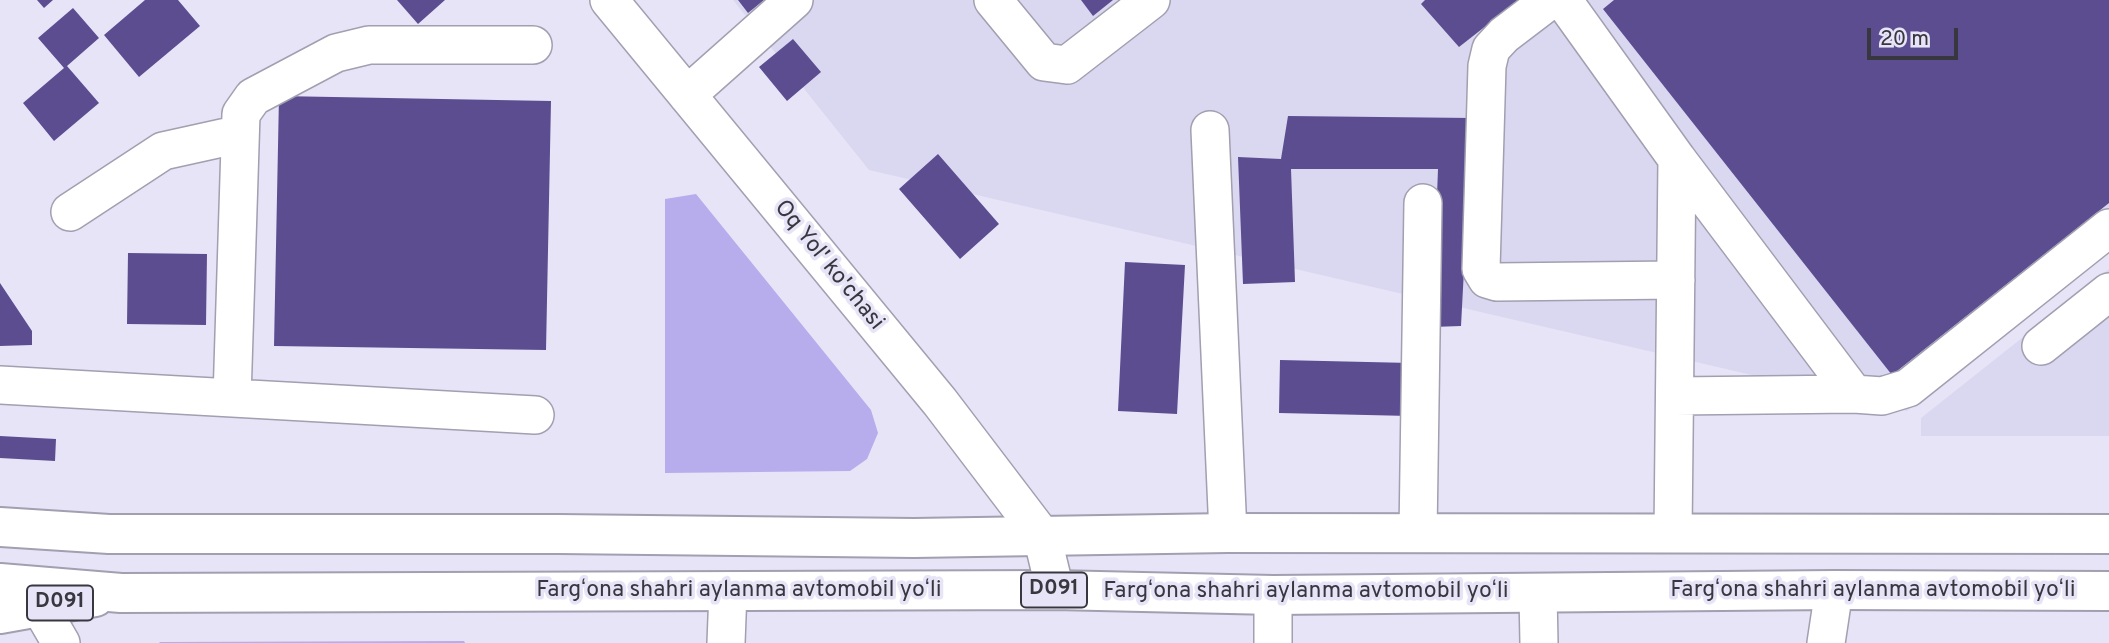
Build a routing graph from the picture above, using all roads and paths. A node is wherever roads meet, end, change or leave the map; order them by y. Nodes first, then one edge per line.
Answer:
1 (609, 0) edge
2 (794, 0) edge
3 (993, 0) edge
4 (1151, 0) edge
5 (1550, 0) edge
6 (1563, 0) edge
7 (533, 45) dead end
8 (687, 95) junction
9 (1210, 130) dead end
10 (240, 134) junction
11 (1677, 159) junction
12 (1423, 202) dead end
13 (70, 212) dead end
14 (2109, 228) edge
15 (1676, 280) junction
16 (2109, 292) edge
17 (2041, 346) dead end
18 (0, 385) edge
19 (1854, 394) junction
20 (1675, 396) junction
21 (232, 398) junction
22 (535, 415) dead end
23 (0, 527) edge
24 (1228, 533) junction
25 (1418, 533) junction
26 (1673, 533) junction
27 (2109, 534) edge
28 (1042, 536) junction
29 (0, 583) edge
30 (1055, 590) junction
31 (1834, 590) junction
32 (728, 591) junction
33 (2109, 591) edge
34 (121, 593) junction
35 (1538, 593) junction
36 (1273, 595) junction
37 (40, 607) junction
38 (0, 614) edge
39 (61, 643) edge
40 (726, 643) edge
41 (1273, 643) edge
42 (1539, 643) edge
43 (1826, 643) edge

1 - 8 street, Oq Yol' ko'chasi
2 - 8 street
3 - 4 street
5 - 15 street
6 - 11 street
7 - 10 street
8 - 28 street, Oq Yol' ko'chasi
9 - 24 street
10 - 13 street
10 - 21 street
11 - 15 street
11 - 19 street
12 - 25 street
14 - 19 street
15 - 20 street
16 - 17 street
18 - 21 street
19 - 20 street
20 - 26 street
21 - 22 street
23 - 28 main road
24 - 25 main road
24 - 28 main road
25 - 26 main road
26 - 27 main road
28 - 30 street
29 - 34 main road, Fargʻona shahri aylanma avtomobil yoʻli / D091
30 - 32 main road, Fargʻona shahri aylanma avtomobil yoʻli / D091
30 - 36 main road, Fargʻona shahri aylanma avtomobil yoʻli / D091
31 - 33 main road, Fargʻona shahri aylanma avtomobil yoʻli / D091
31 - 35 main road, Fargʻona shahri aylanma avtomobil yoʻli / D091
31 - 43 street
32 - 34 main road, Fargʻona shahri aylanma avtomobil yoʻli / D091
32 - 40 street
34 - 37 main road, D091
35 - 36 main road, Fargʻona shahri aylanma avtomobil yoʻli / D091
35 - 42 street
36 - 41 street
37 - 38 main road, D091
37 - 39 street

